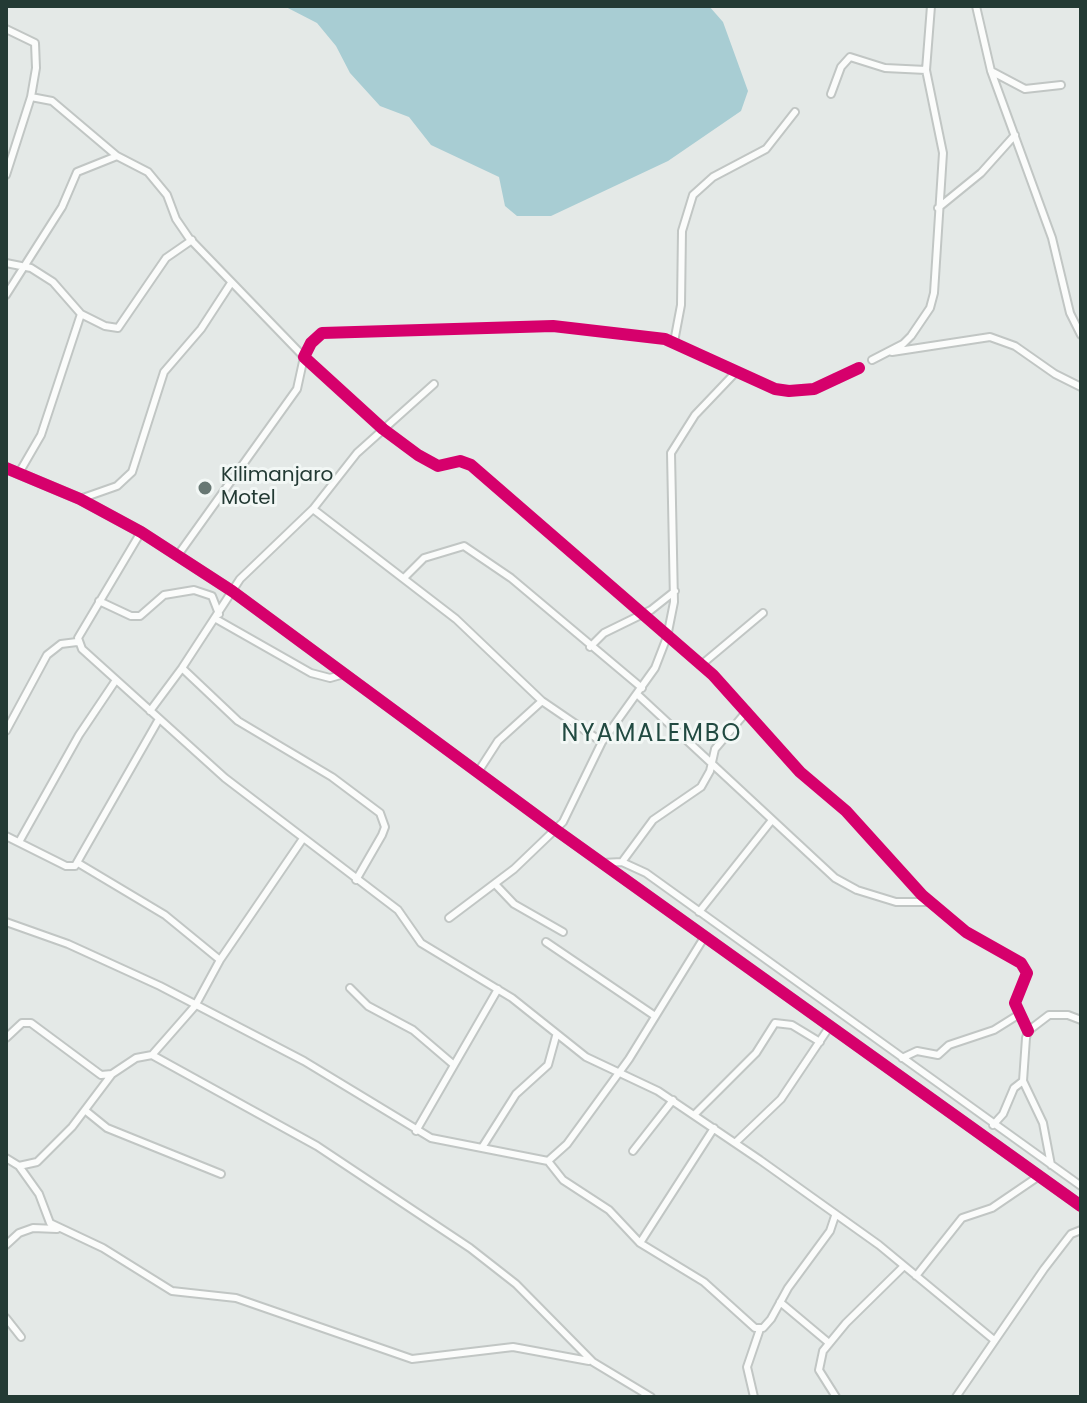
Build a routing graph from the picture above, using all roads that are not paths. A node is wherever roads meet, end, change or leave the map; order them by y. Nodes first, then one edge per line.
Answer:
1 (931, 6) edge
2 (976, 6) edge
3 (6, 29) edge
4 (926, 70) junction
5 (991, 71) junction
6 (1061, 85) dead end
7 (831, 94) dead end
8 (31, 97) junction
9 (795, 112) dead end
10 (1015, 135) junction
11 (117, 156) junction
12 (6, 175) edge
13 (938, 208) junction
14 (192, 240) junction
15 (6, 263) edge
16 (23, 267) junction
17 (231, 283) junction
18 (6, 295) edge
19 (81, 314) junction
20 (1081, 335) edge
21 (674, 342) junction
22 (891, 352) junction
23 (304, 357) junction
24 (872, 360) dead end
25 (859, 368) dead end
26 (736, 372) junction
27 (434, 384) dead end
28 (1081, 387) edge
29 (383, 429) junction
30 (6, 468) edge
31 (19, 473) junction
32 (80, 499) junction
33 (313, 509) junction
34 (141, 532) junction
35 (178, 555) junction
36 (405, 577) junction
37 (232, 591) junction
38 (675, 591) junction
39 (99, 601) junction
40 (763, 613) dead end
41 (641, 615) junction
42 (217, 616) junction
43 (667, 637) junction
44 (77, 642) junction
45 (590, 647) junction
46 (701, 665) junction
47 (182, 668) junction
48 (344, 674) junction
49 (116, 680) junction
50 (640, 692) junction
51 (542, 701) junction
52 (150, 711) junction
53 (747, 711) junction
54 (159, 719) junction
55 (6, 731) edge
56 (602, 742) junction
57 (712, 762) junction
58 (478, 772) junction
59 (772, 820) junction
60 (556, 830) junction
61 (6, 836) edge
62 (302, 840) junction
63 (19, 842) junction
64 (622, 862) junction
65 (78, 863) junction
66 (602, 863) junction
67 (356, 880) junction
68 (495, 884) junction
69 (930, 902) junction
70 (699, 912) junction
71 (449, 918) dead end
72 (6, 922) edge
73 (563, 932) dead end
74 (705, 936) junction
75 (546, 942) dead end
76 (220, 960) junction
77 (350, 988) dead end
78 (498, 989) junction
79 (195, 1006) junction
80 (1018, 1015) junction
81 (655, 1016) junction
82 (1081, 1020) edge
83 (830, 1026) junction
84 (1028, 1031) junction
85 (556, 1036) junction
86 (6, 1038) edge
87 (820, 1042) junction
88 (152, 1055) junction
89 (902, 1058) junction
90 (454, 1065) junction
91 (112, 1074) junction
92 (618, 1075) junction
93 (1023, 1081) junction
94 (673, 1100) junction
95 (86, 1111) junction
96 (695, 1114) junction
97 (993, 1125) junction
98 (714, 1128) junction
99 (416, 1131) junction
100 (735, 1143) junction
101 (483, 1146) junction
102 (633, 1151) dead end
103 (6, 1158) edge
104 (548, 1161) junction
105 (1051, 1165) junction
106 (19, 1166) junction
107 (221, 1174) dead end
108 (1039, 1176) junction
109 (1081, 1186) edge
110 (1081, 1206) edge
111 (43, 1213) junction
112 (835, 1216) junction
113 (33, 1228) junction
114 (59, 1230) junction
115 (1081, 1230) edge
116 (640, 1243) junction
117 (6, 1245) edge
118 (904, 1266) junction
119 (916, 1276) junction
120 (780, 1302) junction
121 (6, 1318) edge
122 (760, 1329) junction
123 (21, 1337) dead end
124 (994, 1340) junction
125 (829, 1343) junction
126 (593, 1362) junction
127 (651, 1397) edge
128 (754, 1397) edge
129 (836, 1397) edge
130 (956, 1397) edge

1 - 4 street
2 - 5 street
3 - 8 street
4 - 7 street
4 - 13 street
5 - 6 street
5 - 10 street
8 - 11 street
8 - 12 street
9 - 21 street
10 - 13 street
10 - 20 street
11 - 14 street
11 - 16 street
13 - 22 street
14 - 17 street
14 - 19 street
15 - 16 street
16 - 18 street
16 - 19 street
17 - 23 street
17 - 32 street
19 - 31 street
21 - 23 street
21 - 26 street
22 - 24 street
22 - 28 street
23 - 29 street
23 - 35 street
25 - 26 street
26 - 38 street
27 - 29 street
29 - 33 street
29 - 41 street
30 - 31 street
31 - 32 street
32 - 34 street
33 - 36 street
33 - 37 street
34 - 35 street
34 - 39 street
35 - 37 street
36 - 45 street
36 - 51 street
37 - 42 street
37 - 48 street
38 - 41 street
38 - 43 street
39 - 42 street
39 - 44 street
40 - 46 street
41 - 43 street
41 - 45 street
42 - 47 street
42 - 48 street
43 - 46 street
43 - 50 street
44 - 49 street
44 - 55 street
45 - 50 street
46 - 53 street
47 - 52 street
47 - 67 street
48 - 58 street
49 - 52 street
49 - 63 street
50 - 56 street
50 - 57 street
51 - 56 street
51 - 58 street
52 - 54 street
53 - 57 street
53 - 69 street
54 - 62 street
54 - 65 street
56 - 60 street
57 - 59 street
57 - 64 street
58 - 60 street
59 - 69 street
59 - 70 street
60 - 66 street
60 - 68 street
61 - 63 street
62 - 67 street
62 - 76 street
63 - 65 street
64 - 66 street
64 - 70 street
65 - 76 street
66 - 74 street
67 - 78 street
68 - 71 street
68 - 73 street
69 - 80 street
70 - 89 street
72 - 79 street
74 - 81 street
74 - 83 street
75 - 81 street
76 - 79 street
77 - 90 street
78 - 85 street
78 - 90 street
79 - 88 street
79 - 99 street
80 - 84 street
80 - 89 street
81 - 92 street
82 - 84 street
83 - 87 street
83 - 108 street
84 - 93 street
85 - 92 street
85 - 101 street
86 - 91 street
87 - 96 street
87 - 100 street
88 - 91 street
88 - 126 street
89 - 97 street
90 - 99 street
91 - 95 street
92 - 94 street
92 - 104 street
93 - 97 street
93 - 105 street
94 - 96 street
94 - 102 street
95 - 106 street
95 - 107 street
96 - 98 street
97 - 105 street
98 - 100 street
98 - 116 street
99 - 101 street
100 - 112 street
101 - 104 street
103 - 106 street
104 - 116 street
105 - 109 street
106 - 111 street
108 - 110 street
108 - 119 street
111 - 113 street
111 - 114 street
112 - 118 street
112 - 120 street
113 - 114 street
113 - 117 street
114 - 126 street
115 - 124 street
116 - 122 street
118 - 119 street
118 - 125 street
119 - 124 street
120 - 122 street
120 - 125 street
121 - 123 street
122 - 128 street
124 - 130 street
125 - 129 street
126 - 127 street

